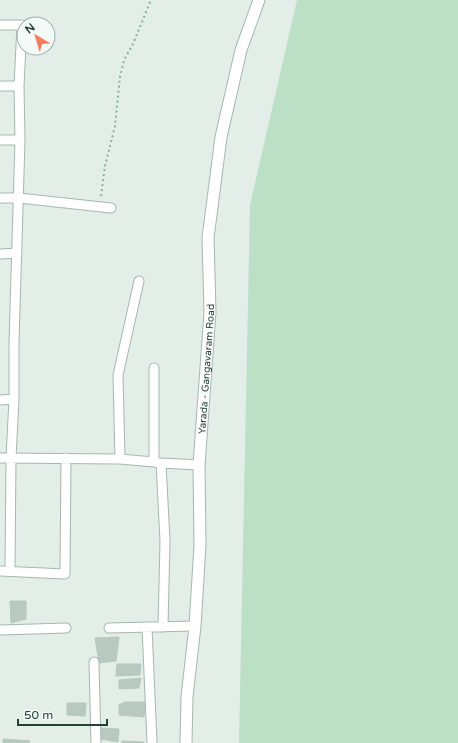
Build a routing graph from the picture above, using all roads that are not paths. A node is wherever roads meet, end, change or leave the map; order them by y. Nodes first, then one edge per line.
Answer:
1 (259, 0) edge
2 (0, 25) edge
3 (0, 86) edge
4 (19, 86) junction
5 (0, 140) edge
6 (20, 140) junction
7 (0, 198) edge
8 (19, 198) junction
9 (110, 208) dead end
10 (17, 253) junction
11 (0, 254) edge
12 (139, 281) dead end
13 (154, 368) dead end
14 (14, 399) junction
15 (0, 400) edge
16 (0, 458) edge
17 (11, 458) junction
18 (66, 458) junction
19 (120, 459) junction
20 (158, 462) junction
21 (199, 465) junction
22 (10, 571) junction
23 (0, 572) edge
24 (195, 626) junction
25 (163, 627) junction
26 (66, 628) dead end
27 (109, 628) dead end
28 (147, 628) junction
29 (0, 630) edge
30 (94, 662) dead end
31 (96, 743) edge
32 (152, 743) edge
33 (186, 743) edge

1 - 21 street, Yarada - Gangavaram Road
2 - 4 street
3 - 4 street
4 - 6 street
5 - 6 street
6 - 8 street
7 - 8 street
8 - 9 street
8 - 10 street
10 - 11 street
10 - 14 street
12 - 19 street
13 - 20 street
14 - 15 street
14 - 17 street
16 - 17 street
17 - 18 street
17 - 22 street
18 - 19 street
18 - 22 street
19 - 20 street
20 - 21 street
20 - 25 street
21 - 24 street, Yarada - Gangavaram Road
22 - 23 street
24 - 25 street
24 - 33 street, Yarada - Gangavaram Road
25 - 28 street
26 - 29 street
27 - 28 street
28 - 32 street
30 - 31 street

